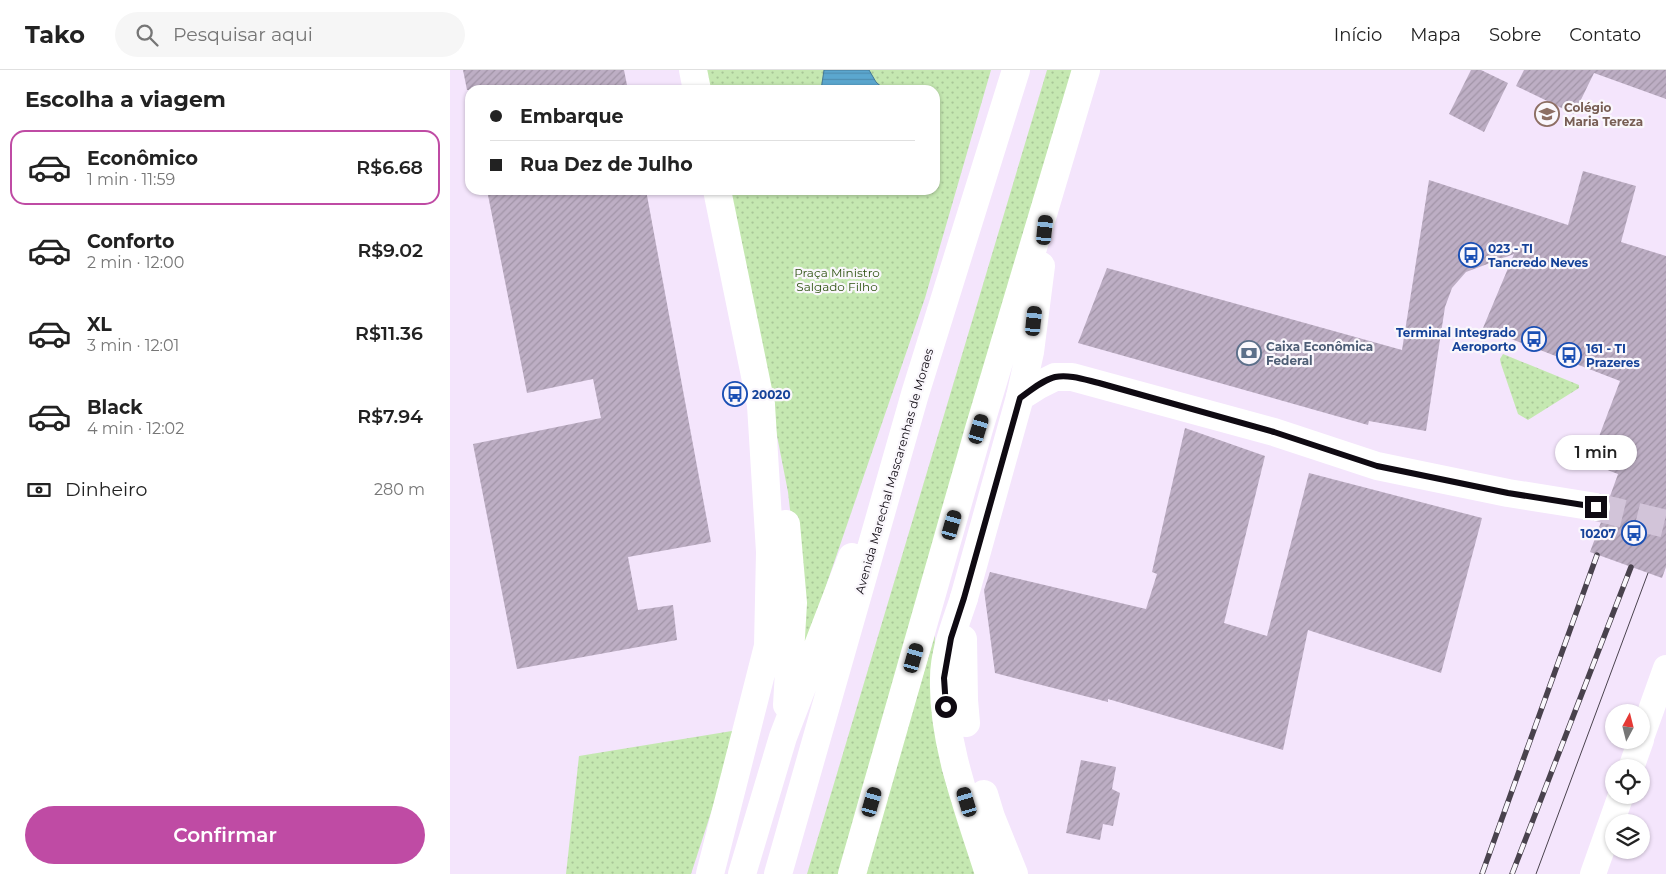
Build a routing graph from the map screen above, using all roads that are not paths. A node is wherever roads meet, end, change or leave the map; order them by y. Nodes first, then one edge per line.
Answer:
1 (693, 70) edge
2 (1016, 70) edge
3 (1086, 70) edge
4 (696, 85) edge
5 (718, 195) edge
6 (1048, 196) junction
7 (916, 394) junction
8 (1020, 398) junction
9 (761, 405) junction
10 (1596, 507) tunnel mouth
11 (964, 598) junction
12 (1666, 668) edge
13 (1650, 728) edge
14 (784, 734) junction
15 (1618, 804) edge
16 (710, 874) edge
17 (742, 874) edge
18 (778, 874) edge
19 (852, 874) edge
20 (989, 874) edge
21 (1014, 874) edge
22 (1593, 874) edge

1 - 4 main road
2 - 7 main road, Avenida Marechal Mascarenhas de Moraes
3 - 6 main road
5 - 9 main road
6 - 8 main road
6 - 19 main road
7 - 14 main road
7 - 18 main road, Avenida Marechal Mascarenhas de Moraes
8 - 10 main road
8 - 11 main road
9 - 14 main road
9 - 16 main road
11 - 20 main road
11 - 21 main road
12 - 13 street
14 - 17 main road
15 - 22 street

